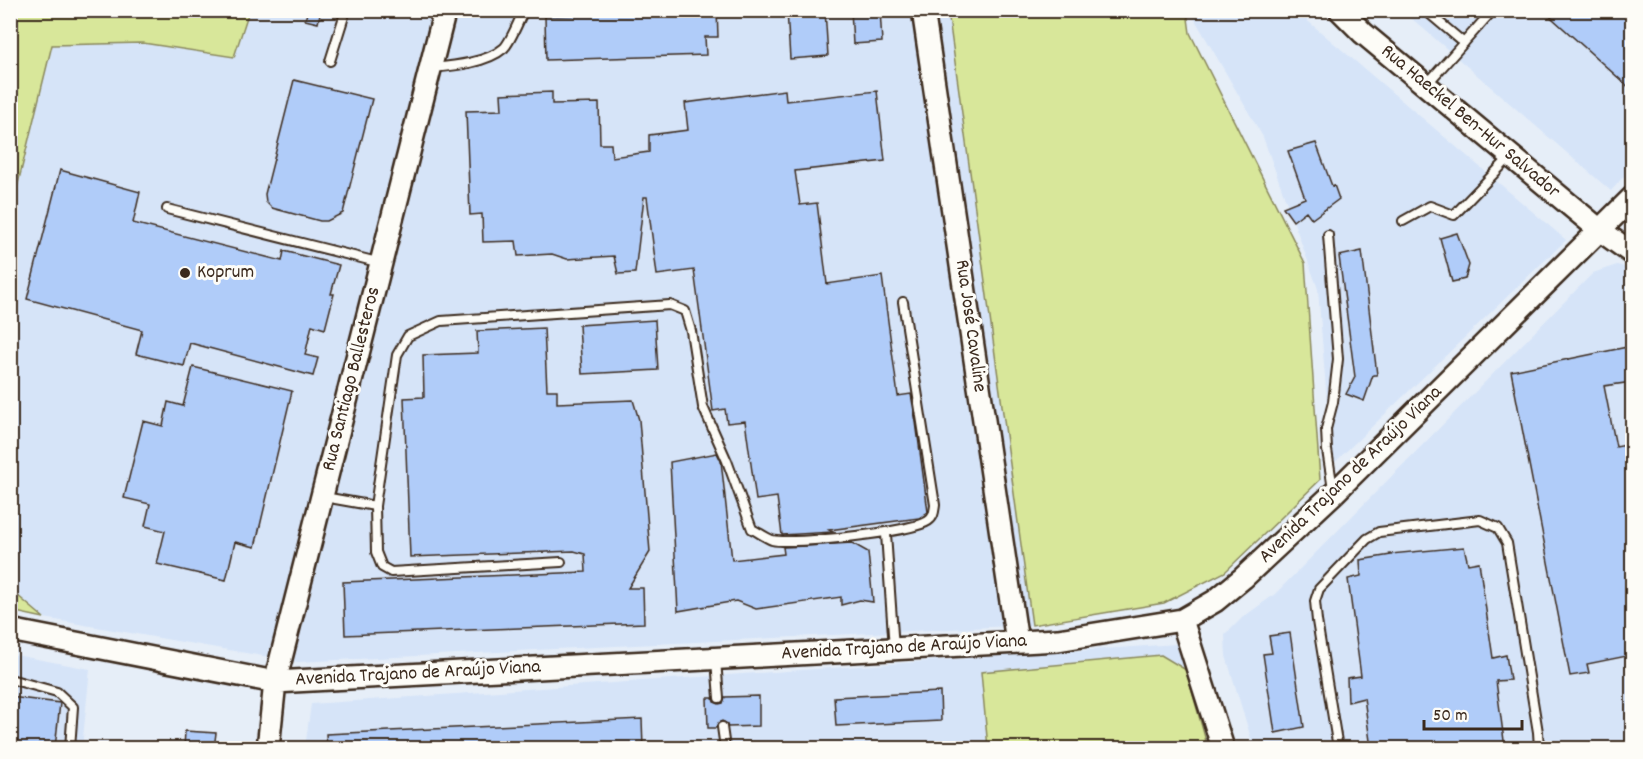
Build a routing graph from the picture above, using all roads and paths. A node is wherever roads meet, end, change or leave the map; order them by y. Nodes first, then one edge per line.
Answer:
1 (346, 10) edge
2 (445, 10) edge
3 (524, 10) edge
4 (923, 10) edge
5 (1340, 10) edge
6 (1425, 10) edge
7 (1493, 10) edge
8 (1464, 43) junction
9 (330, 61) dead end
10 (430, 68) junction
11 (1426, 85) junction
12 (1511, 156) junction
13 (1632, 198) edge
14 (167, 209) dead end
15 (1403, 221) dead end
16 (1601, 231) junction
17 (1328, 236) dead end
18 (1632, 253) edge
19 (381, 262) junction
20 (903, 302) dead end
21 (1334, 493) junction
22 (322, 496) junction
23 (375, 506) junction
24 (886, 534) junction
25 (561, 562) dead end
26 (1182, 620) junction
27 (11, 631) edge
28 (1017, 642) junction
29 (894, 649) junction
30 (716, 658) junction
31 (10, 679) edge
32 (275, 682) junction
33 (719, 698) dead end
34 (722, 728) dead end
35 (70, 748) edge
36 (268, 748) edge
37 (725, 748) edge
38 (1223, 748) edge
39 (1338, 748) edge
40 (1539, 748) edge

1 - 9 lane
2 - 10 street, Rua Santiago Ballesteros
3 - 10 lane
4 - 28 street, Rua José Cavaline
5 - 11 street, Rua Haeckel Ben-Hur Salvador
6 - 8 lane
7 - 8 lane
8 - 11 lane
10 - 19 street, Rua Santiago Ballesteros
11 - 12 street, Rua Haeckel Ben-Hur Salvador
12 - 15 lane
12 - 16 street, Rua Haeckel Ben-Hur Salvador
13 - 16 street, Avenida Trajano de Araújo Viana
14 - 19 lane
16 - 18 street
16 - 21 street, Avenida Trajano de Araújo Viana
17 - 21 lane
19 - 22 street, Rua Santiago Ballesteros
20 - 24 lane
21 - 26 street, Avenida Trajano de Araújo Viana
22 - 23 lane
22 - 32 street, Rua Santiago Ballesteros
23 - 24 lane
23 - 25 lane
24 - 29 lane
26 - 28 street, Avenida Trajano de Araújo Viana
26 - 38 street
27 - 32 street, Avenida Trajano de Araújo Viana
28 - 29 street, Avenida Trajano de Araújo Viana
29 - 30 street, Avenida Trajano de Araújo Viana
30 - 32 street, Avenida Trajano de Araújo Viana
30 - 33 lane
31 - 35 lane
32 - 36 street, Rua Santiago Ballesteros
34 - 37 lane
39 - 40 lane

